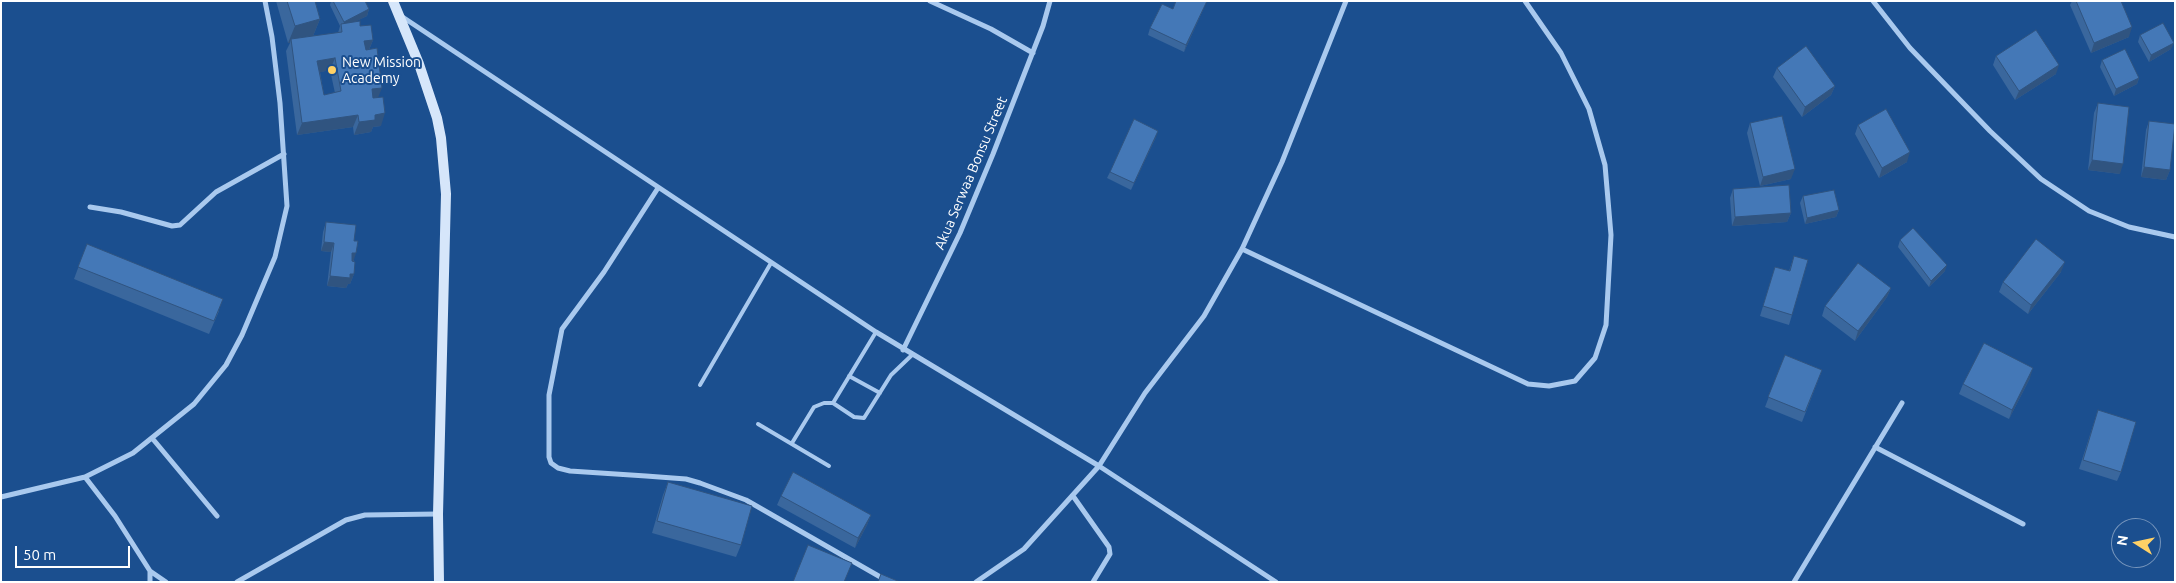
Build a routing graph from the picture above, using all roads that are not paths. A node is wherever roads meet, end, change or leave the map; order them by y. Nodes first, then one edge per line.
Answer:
1 (265, 1) edge
2 (393, 1) edge
3 (930, 1) edge
4 (1050, 1) edge
5 (1346, 1) edge
6 (1525, 1) edge
7 (1873, 1) edge
8 (401, 16) junction
9 (1032, 53) junction
10 (284, 154) junction
11 (658, 188) junction
12 (90, 207) dead end
13 (2175, 237) edge
14 (1242, 249) junction
15 (771, 263) junction
16 (876, 332) junction
17 (903, 350) junction
18 (912, 355) junction
19 (850, 376) junction
20 (700, 385) dead end
21 (880, 393) junction
22 (832, 403) junction
23 (1902, 403) dead end
24 (758, 424) dead end
25 (152, 438) junction
26 (792, 443) junction
27 (1875, 447) junction
28 (829, 466) dead end
29 (1099, 466) junction
30 (85, 477) junction
31 (1074, 496) junction
32 (1, 497) edge
33 (438, 514) junction
34 (217, 516) dead end
35 (2023, 524) dead end
36 (150, 570) junction
37 (150, 582) edge
38 (166, 582) edge
39 (238, 582) edge
40 (439, 582) edge
41 (889, 582) edge
42 (976, 582) edge
43 (1094, 582) edge
44 (1276, 582) edge
45 (1794, 582) edge

1 - 10 street
2 - 8 street
3 - 9 street
4 - 9 street, Akua Serwaa Bonsu Street
5 - 14 street
6 - 14 street
7 - 13 street
8 - 11 street
8 - 33 street
9 - 17 street, Akua Serwaa Bonsu Street
10 - 12 street
10 - 25 street
11 - 15 street
11 - 41 street
14 - 29 street
15 - 16 street
15 - 20 lane
16 - 17 street
16 - 19 lane
17 - 18 street
18 - 21 lane
18 - 29 street
19 - 21 lane
19 - 22 lane
21 - 22 lane
22 - 26 lane
23 - 27 street
24 - 26 lane
25 - 30 street
25 - 34 street
26 - 28 lane
27 - 35 street
27 - 45 street
29 - 31 street
29 - 44 street
30 - 32 street
30 - 36 street
31 - 42 street
31 - 43 street
33 - 39 street
33 - 40 street
36 - 37 street
36 - 38 street

